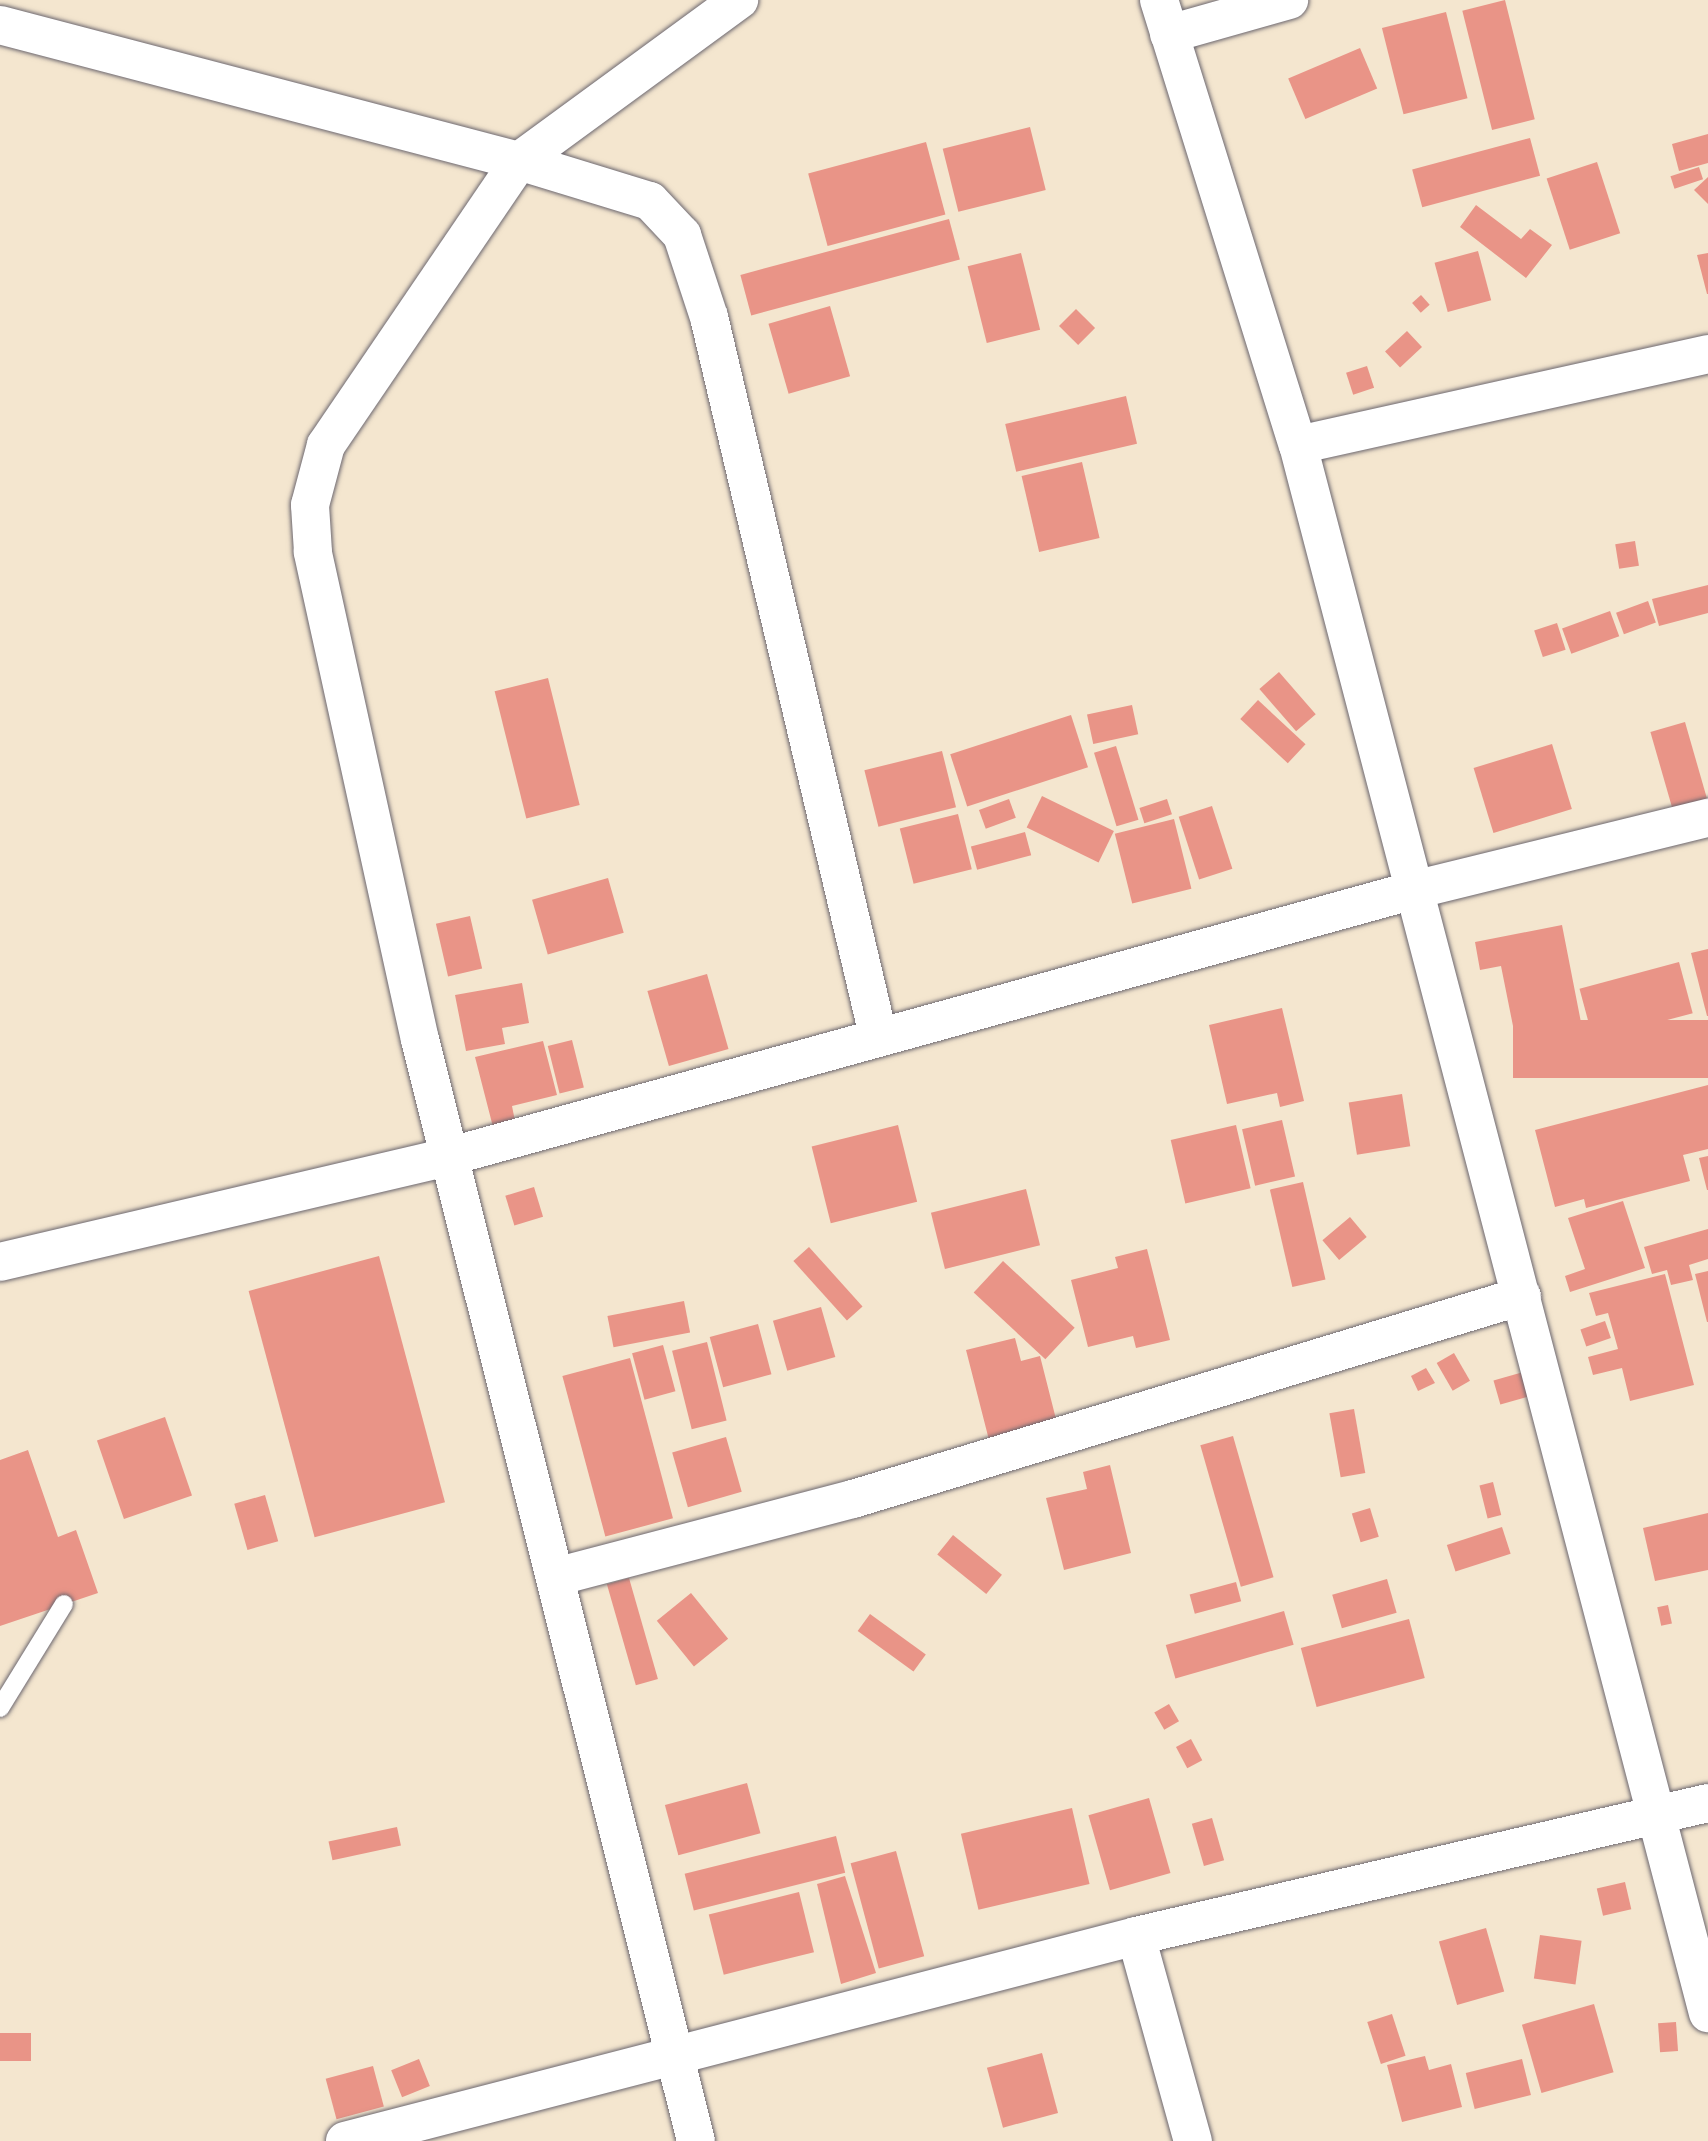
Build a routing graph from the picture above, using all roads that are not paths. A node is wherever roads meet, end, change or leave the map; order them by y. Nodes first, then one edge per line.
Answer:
1 (739, 0) edge
2 (1289, 0) edge
3 (1164, 17) edge
4 (0, 24) edge
5 (519, 160) junction
6 (1708, 354) edge
7 (1298, 445) junction
8 (1708, 818) edge
9 (1418, 890) junction
10 (878, 1035) junction
11 (451, 1156) junction
12 (0, 1262) edge
13 (1522, 1296) junction
14 (555, 1576) junction
15 (64, 1604) dead end
16 (0, 1708) edge
17 (1708, 1803) edge
18 (1655, 1818) junction
19 (1136, 1936) junction
20 (1708, 2013) edge
21 (674, 2058) junction
22 (345, 2141) edge
23 (696, 2141) edge
24 (1193, 2141) edge

1 - 5 street
2 - 3 street
3 - 7 street
4 - 5 street
5 - 10 street
5 - 11 street
6 - 7 street
7 - 9 street
8 - 9 street
9 - 10 street
9 - 13 street
10 - 11 street
11 - 12 street
11 - 14 street
13 - 14 street
13 - 18 street
14 - 21 street
15 - 16 lane
17 - 18 street
18 - 19 street
18 - 20 street
19 - 21 street
19 - 24 street
21 - 22 street
21 - 23 street

